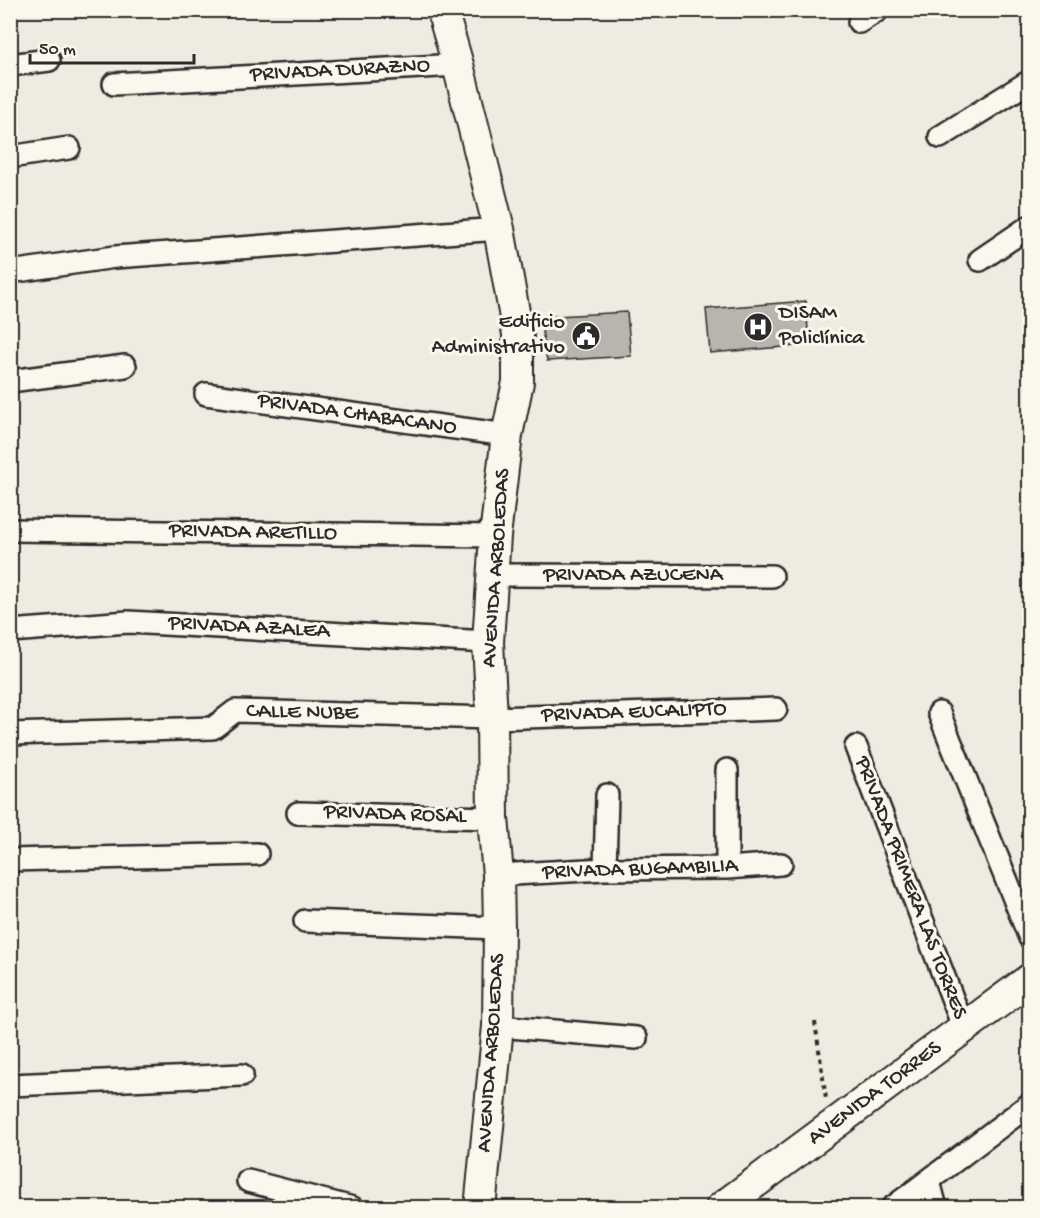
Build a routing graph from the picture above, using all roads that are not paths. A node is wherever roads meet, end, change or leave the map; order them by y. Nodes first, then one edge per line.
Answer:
1 (442, 10) edge
2 (878, 10) edge
3 (859, 22) dead end
4 (49, 60) dead end
5 (10, 65) edge
6 (458, 65) junction
7 (1029, 81) edge
8 (114, 84) dead end
9 (940, 138) dead end
10 (69, 148) dead end
11 (10, 157) edge
12 (1029, 226) edge
13 (499, 229) junction
14 (980, 260) dead end
15 (10, 272) edge
16 (125, 366) dead end
17 (10, 381) edge
18 (206, 394) dead end
19 (507, 435) junction
20 (10, 530) edge
21 (495, 536) junction
22 (493, 575) junction
23 (772, 576) dead end
24 (10, 631) edge
25 (488, 642) junction
26 (776, 709) dead end
27 (939, 712) dead end
28 (492, 718) junction
29 (10, 734) edge
30 (856, 747) dead end
31 (726, 770) dead end
32 (607, 795) dead end
33 (298, 813) dead end
34 (493, 818) junction
35 (257, 854) dead end
36 (10, 860) edge
37 (781, 864) dead end
38 (727, 868) junction
39 (605, 869) junction
40 (498, 875) junction
41 (305, 921) dead end
42 (499, 928) junction
43 (1029, 938) edge
44 (1029, 979) edge
45 (498, 1026) junction
46 (964, 1029) junction
47 (636, 1038) dead end
48 (242, 1075) dead end
49 (10, 1085) edge
50 (1029, 1104) edge
51 (248, 1181) dead end
52 (929, 1181) junction
53 (352, 1208) edge
54 (480, 1208) edge
55 (721, 1208) edge
56 (892, 1208) edge
57 (936, 1208) edge

1 - 6 main road, AVENIDA ARBOLEDAS
2 - 3 street
4 - 5 street
6 - 8 street, PRIVADA DURAZNO
6 - 13 main road, AVENIDA ARBOLEDAS
7 - 9 street
10 - 11 street
12 - 14 street
13 - 15 street
13 - 19 main road, AVENIDA ARBOLEDAS
16 - 17 street
18 - 19 street, PRIVADA CHABACANO
19 - 21 main road, AVENIDA ARBOLEDAS
20 - 21 street, PRIVADA ARETILLO
21 - 22 main road, AVENIDA ARBOLEDAS
22 - 23 street, PRIVADA AZUCENA
22 - 25 main road, AVENIDA ARBOLEDAS
24 - 25 street, PRIVADA AZALEA
25 - 28 main road, AVENIDA ARBOLEDAS
26 - 28 street, PRIVADA EUCALIPTO
27 - 43 street
28 - 29 street, CALLE NUBE
28 - 34 main road, AVENIDA ARBOLEDAS
30 - 46 street, PRIVADA PRIMERA LAS TORRES
31 - 38 street
32 - 39 street
33 - 34 street, PRIVADA ROSAL
34 - 40 main road, AVENIDA ARBOLEDAS
35 - 36 street
37 - 38 street, PRIVADA BUGAMBILIA
38 - 39 street, PRIVADA BUGAMBILIA
39 - 40 street, PRIVADA BUGAMBILIA
40 - 42 main road, AVENIDA ARBOLEDAS
41 - 42 street
42 - 45 main road, AVENIDA ARBOLEDAS
44 - 46 main road, AVENIDA TORRES
45 - 47 street
45 - 54 main road, AVENIDA ARBOLEDAS
46 - 55 main road, AVENIDA TORRES
48 - 49 street
50 - 52 street
51 - 53 street
52 - 56 street
52 - 57 street

